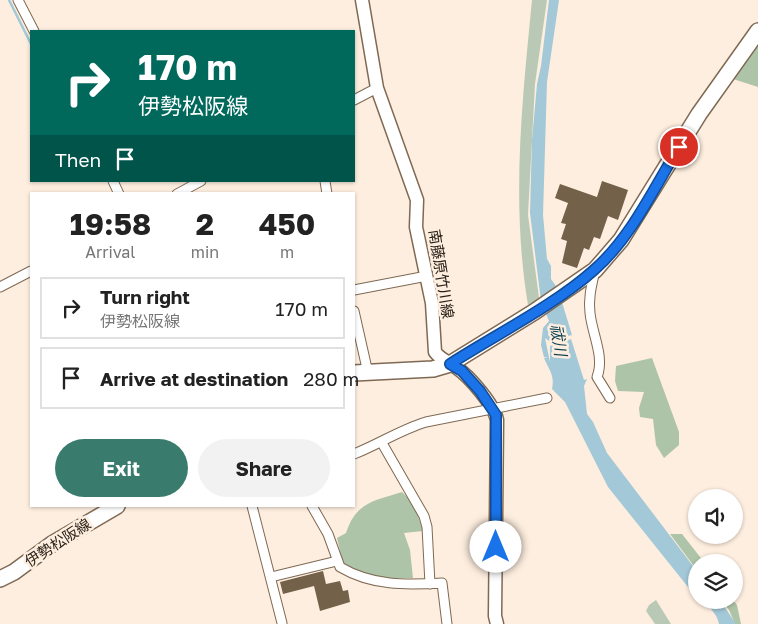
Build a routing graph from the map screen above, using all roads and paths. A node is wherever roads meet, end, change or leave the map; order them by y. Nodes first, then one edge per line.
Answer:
1 (18, 0) edge
2 (362, 0) edge
3 (33, 30) edge
4 (758, 31) edge
5 (377, 88) junction
6 (355, 99) edge
7 (199, 182) edge
8 (181, 192) edge
9 (595, 270) junction
10 (30, 272) edge
11 (427, 276) junction
12 (0, 287) edge
13 (355, 290) edge
14 (355, 320) edge
15 (450, 364) junction
16 (361, 373) edge
17 (547, 398) dead end
18 (610, 398) dead end
19 (494, 410) junction
20 (382, 443) junction
21 (355, 454) edge
22 (115, 507) edge
23 (252, 507) edge
24 (313, 507) edge
25 (336, 561) junction
26 (271, 577) junction
27 (0, 579) edge
28 (430, 584) junction
29 (282, 623) edge
30 (447, 624) edge
31 (497, 624) edge

1 - 3 street
2 - 5 main road, 南藤原竹川線
4 - 9 main road
5 - 6 street
5 - 11 main road, 南藤原竹川線
7 - 8 street
9 - 15 main road
9 - 18 street
10 - 12 street
11 - 13 street
11 - 15 main road, 南藤原竹川線
14 - 16 street
15 - 16 main road
15 - 19 main road, 南藤原竹川線
17 - 19 street
19 - 20 street
19 - 31 main road
20 - 21 street
20 - 28 street
22 - 27 main road, 伊勢松阪線
23 - 26 street
24 - 25 street
25 - 26 street
25 - 28 street
26 - 29 street
28 - 30 street

